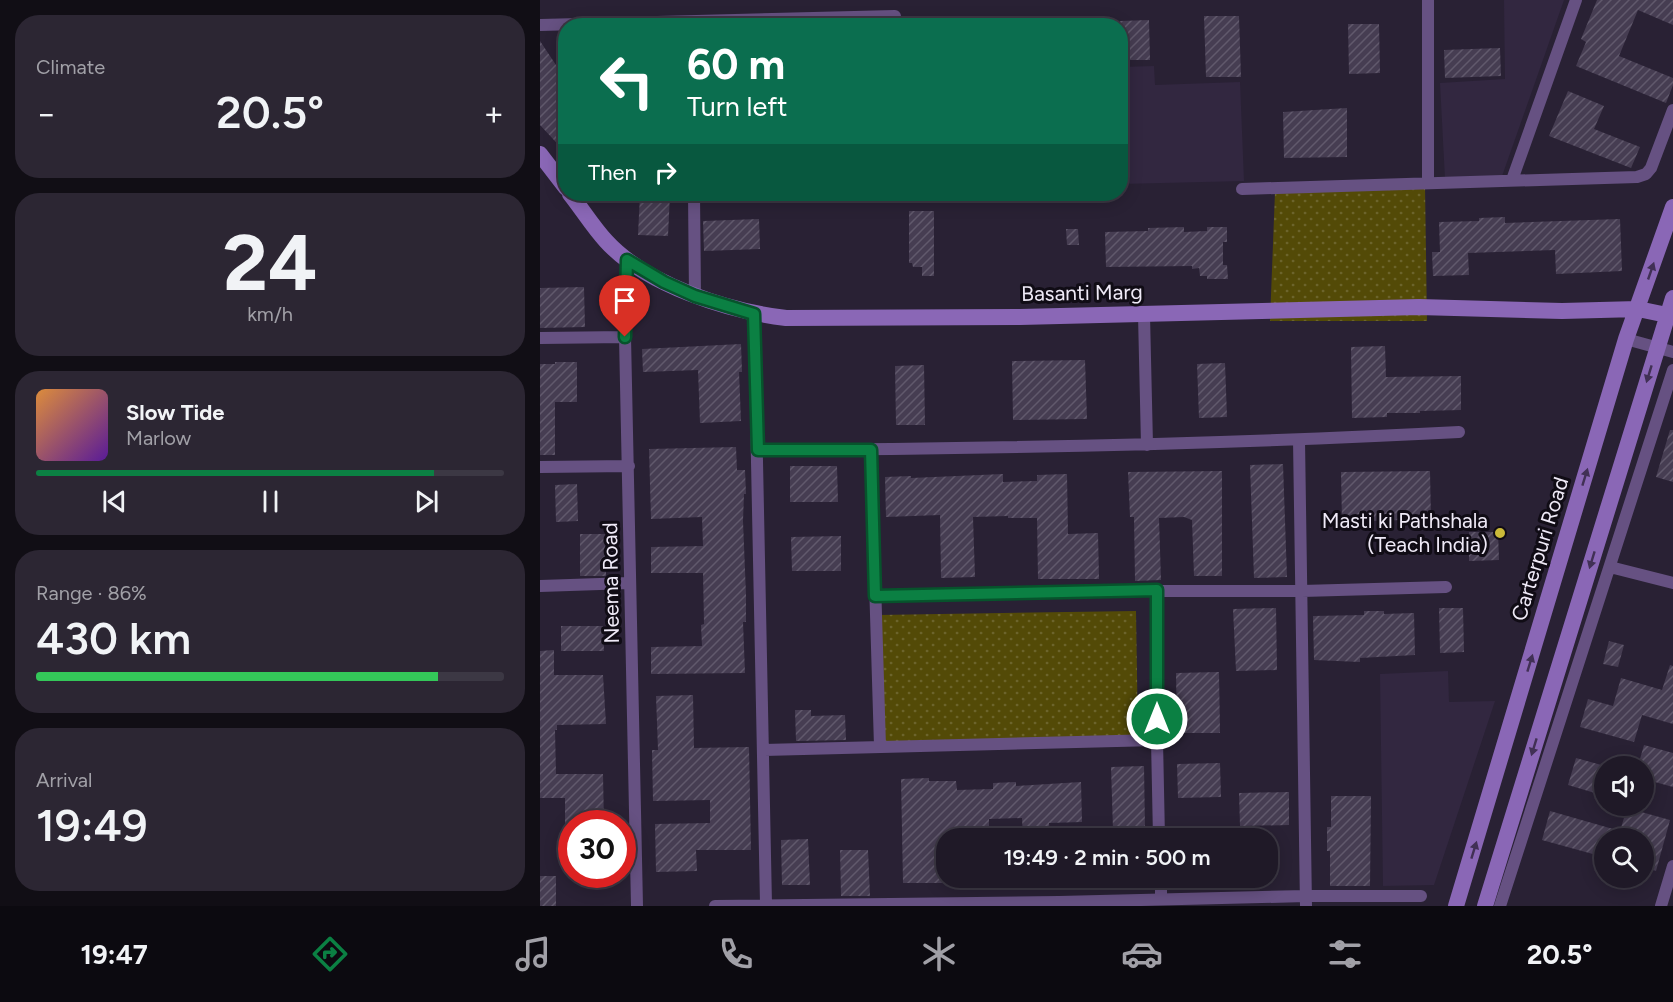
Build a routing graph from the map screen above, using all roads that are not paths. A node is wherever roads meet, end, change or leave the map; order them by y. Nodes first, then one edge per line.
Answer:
1 (1428, 0) edge
2 (1576, 0) edge
3 (895, 16) dead end
4 (837, 18) edge
5 (540, 25) edge
6 (558, 26) edge
7 (1673, 110) edge
8 (540, 154) edge
9 (558, 178) edge
10 (1512, 180) junction
11 (1428, 182) junction
12 (1242, 189) dead end
13 (575, 201) edge
14 (694, 201) edge
15 (1673, 207) edge
16 (627, 260) junction
17 (695, 296) junction
18 (1673, 298) edge
19 (1638, 309) junction
20 (754, 314) junction
21 (1144, 315) junction
22 (1667, 315) junction
23 (625, 337) junction
24 (540, 338) edge
25 (1626, 339) junction
26 (1665, 350) edge
27 (1673, 370) edge
28 (1459, 432) dead end
29 (1299, 440) junction
30 (1147, 445) junction
31 (758, 450) junction
32 (871, 450) junction
33 (628, 466) junction
34 (540, 467) edge
35 (1610, 567) junction
36 (630, 583) junction
37 (1673, 583) edge
38 (540, 586) edge
39 (1446, 587) dead end
40 (1157, 590) junction
41 (1302, 591) junction
42 (875, 596) junction
43 (1157, 740) junction
44 (880, 746) junction
45 (764, 750) junction
46 (1160, 828) edge
47 (1673, 866) edge
48 (1161, 888) edge
49 (1421, 896) dead end
50 (1161, 899) junction
51 (1306, 901) edge
52 (766, 904) junction
53 (638, 906) edge
54 (715, 906) edge
55 (1456, 906) edge
56 (1485, 906) edge
57 (1500, 906) edge
58 (1661, 906) edge

1 - 11 street
2 - 10 street
3 - 4 street
5 - 6 street
7 - 10 street
8 - 9 main road
10 - 11 street
11 - 12 street
13 - 16 main road, Basanti Marg
14 - 17 street
19 -> 15 main road, Carterpuri Road
16 - 17 main road, Basanti Marg
16 - 23 street, Neema Road
17 - 20 main road, Basanti Marg
18 - 22 main road
19 - 21 main road, Basanti Marg
19 - 22 main road, Basanti Marg
19 - 25 main road, Carterpuri Road
20 - 21 main road, Basanti Marg
20 - 31 street
21 - 30 street
22 - 26 main road
23 - 24 street
23 - 33 street, Neema Road
25 - 26 street
55 -> 25 main road, Carterpuri Road
26 -> 56 main road
27 - 35 street
28 - 29 street
29 - 30 street
29 - 41 street
30 - 32 street
31 - 32 street
31 - 45 street
32 - 42 street
33 - 34 street
33 - 36 street, Neema Road
35 - 37 street
35 - 57 street
36 - 38 street
36 - 53 street, Neema Road
39 - 41 street
40 - 41 street
40 - 42 street
40 - 43 street
41 - 51 street
42 - 44 street
43 - 44 street
43 - 46 street
44 - 45 street
45 - 52 street
47 - 58 street
48 - 50 street
49 - 51 street
50 - 51 street
50 - 52 street
52 - 54 street

